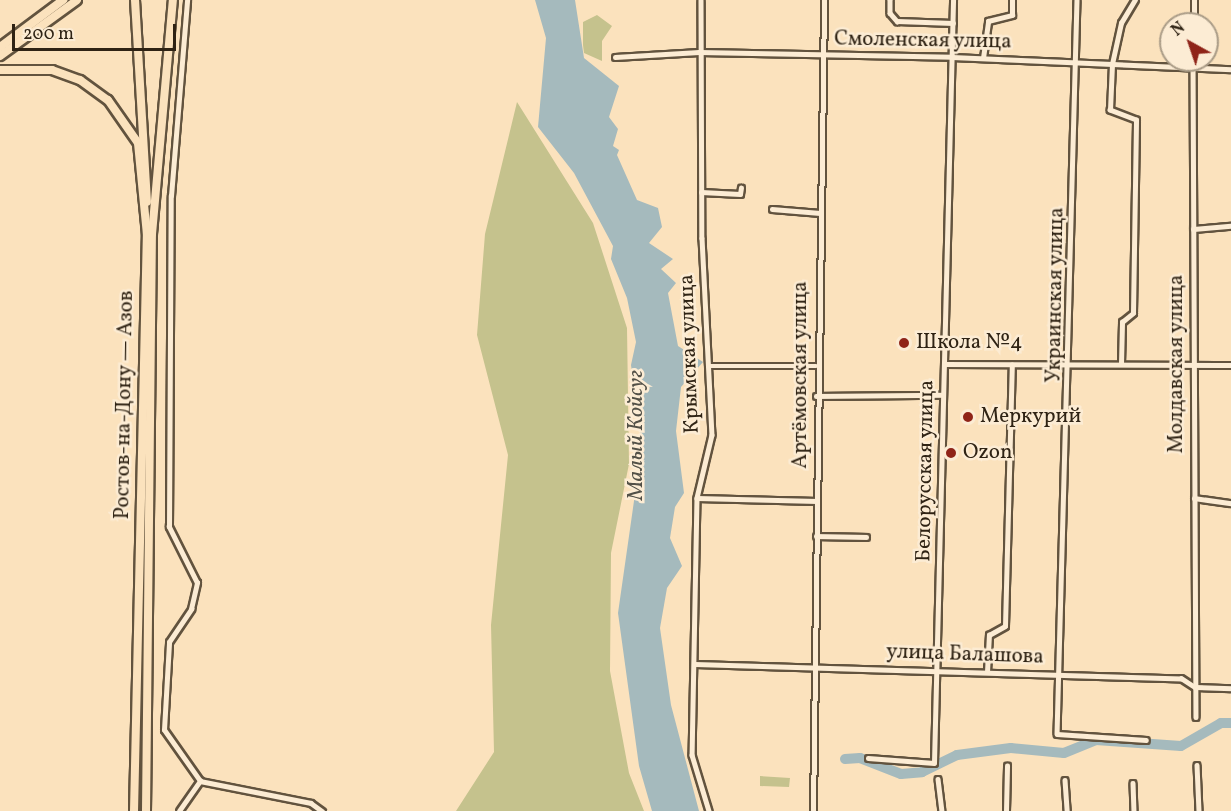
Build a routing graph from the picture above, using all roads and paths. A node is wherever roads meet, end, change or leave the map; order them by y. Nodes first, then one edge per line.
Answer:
1 (63, 0) edge
2 (77, 0) edge
3 (135, 0) edge
4 (140, 0) edge
5 (173, 0) edge
6 (187, 0) edge
7 (701, 0) edge
8 (825, 0) edge
9 (890, 0) edge
10 (953, 0) edge
11 (1012, 0) edge
12 (1077, 0) edge
13 (1135, 0) edge
14 (953, 23) junction
15 (0, 47) edge
16 (699, 52) junction
17 (824, 55) junction
18 (0, 56) edge
19 (615, 57) dead end
20 (952, 57) junction
21 (983, 58) junction
22 (1078, 62) junction
23 (1112, 63) junction
24 (1159, 65) edge
25 (0, 70) edge
26 (1193, 72) edge
27 (741, 188) dead end
28 (701, 192) junction
29 (772, 209) dead end
30 (820, 213) junction
31 (1231, 226) edge
32 (1193, 229) junction
33 (150, 235) junction
34 (1071, 363) junction
35 (944, 364) junction
36 (1120, 364) junction
37 (1012, 365) junction
38 (1192, 365) junction
39 (1231, 365) edge
40 (708, 366) junction
41 (816, 366) junction
42 (943, 395) junction
43 (816, 396) junction
44 (697, 498) junction
45 (1194, 498) junction
46 (817, 501) junction
47 (1231, 503) edge
48 (816, 536) junction
49 (866, 537) dead end
50 (694, 664) junction
51 (812, 668) junction
52 (940, 669) junction
53 (987, 672) junction
54 (1062, 675) junction
55 (1195, 687) junction
56 (1231, 688) edge
57 (1196, 717) dead end
58 (1146, 740) dead end
59 (868, 758) dead end
60 (1007, 765) dead end
61 (1197, 765) dead end
62 (938, 779) dead end
63 (1065, 780) dead end
64 (200, 781) junction
65 (1133, 783) dead end
66 (134, 811) edge
67 (146, 811) edge
68 (179, 811) edge
69 (322, 811) edge
70 (708, 811) edge
71 (813, 811) edge
72 (942, 811) edge
73 (1006, 811) edge
74 (1067, 811) edge
75 (1134, 811) edge
76 (1199, 811) edge

1 - 15 highway
2 - 18 highway
3 - 33 main road, Ростов-на-Дону — Азов
4 - 33 main road, Ростов-на-Дону — Азов
5 - 33 highway
6 - 64 street
7 - 16 street, Крымская улица
8 - 17 street, Артёмовская улица
9 - 14 street
10 - 14 street, Белорусская улица
11 - 21 street
12 - 22 street, Украинская улица
13 - 23 street
14 - 20 street, Белорусская улица
16 - 17 street, Смоленская улица
16 - 19 street, Смоленская улица
16 - 28 street, Крымская улица
17 - 20 street, Смоленская улица
17 - 30 street, Артёмовская улица
20 - 21 street, Смоленская улица
20 - 35 street, Белорусская улица
21 - 22 street, Смоленская улица
22 - 23 street, Смоленская улица
22 - 34 street, Украинская улица
23 - 24 street, Смоленская улица
23 - 36 street
25 - 33 highway
26 - 32 street, Молдавская улица
27 - 28 street
28 - 40 street, Крымская улица
29 - 30 street
30 - 41 street, Артёмовская улица
31 - 32 street
32 - 38 street, Молдавская улица
33 - 66 main road, Ростов-на-Дону — Азов
33 - 67 main road, Ростов-на-Дону — Азов
34 - 36 street
34 - 37 street
34 - 54 street, Украинская улица
35 - 37 street
35 - 42 street, Белорусская улица
36 - 38 street
37 - 53 street
38 - 39 street
38 - 45 street, Молдавская улица
40 - 41 street
40 - 44 street, Крымская улица
41 - 43 street, Артёмовская улица
42 - 43 street
42 - 52 street, Белорусская улица
43 - 46 street, Артёмовская улица
44 - 46 street
44 - 50 street, Крымская улица
45 - 47 street
45 - 55 street, Молдавская улица
46 - 48 street, Артёмовская улица
48 - 49 street
48 - 51 street, Артёмовская улица
50 - 51 street, улица Балашова
50 - 70 street, Крымская улица
51 - 52 street, улица Балашова
51 - 71 street, Артёмовская улица
52 - 53 street, улица Балашова
52 - 59 street, Белорусская улица
53 - 54 street, улица Балашова
54 - 55 street, улица Балашова
54 - 58 street, Украинская улица
55 - 56 street, улица Балашова
55 - 57 street, Молдавская улица
60 - 73 street
61 - 76 street
62 - 72 street
63 - 74 street
64 - 68 street
64 - 69 street
65 - 75 street

